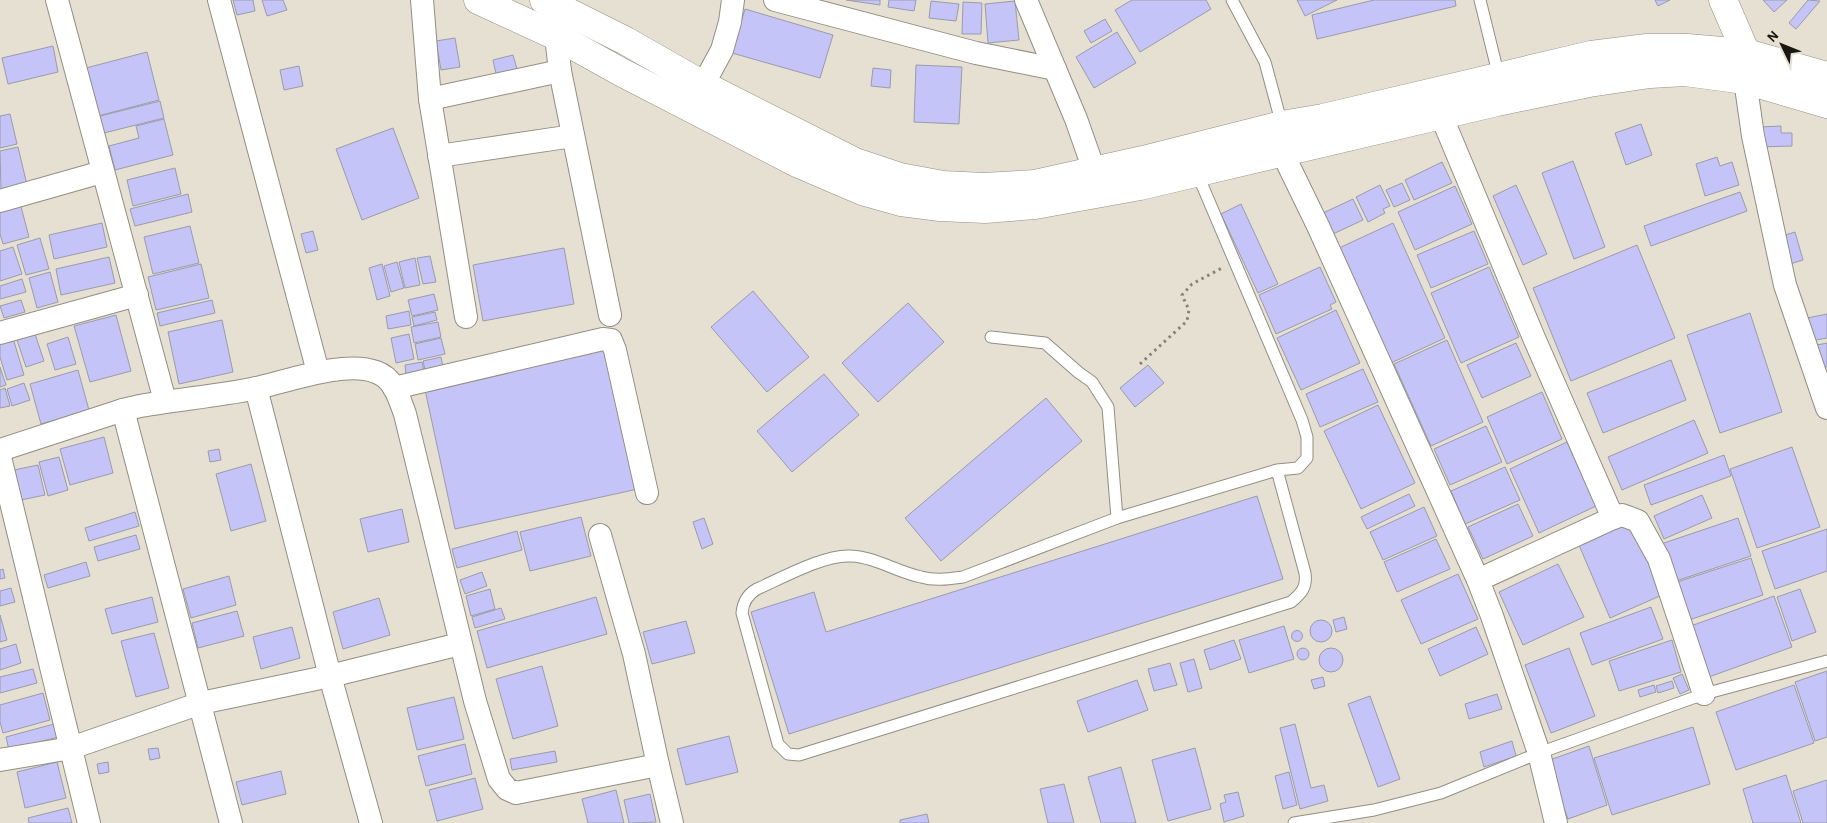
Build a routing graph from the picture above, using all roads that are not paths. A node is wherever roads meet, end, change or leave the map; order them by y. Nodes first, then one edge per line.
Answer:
1 (57, 0) edge
2 (219, 0) edge
3 (422, 0) edge
4 (478, 0) edge
5 (544, 0) edge
6 (733, 0) edge
7 (775, 0) edge
8 (1026, 0) edge
9 (1232, 0) edge
10 (1480, 0) edge
11 (1723, 0) edge
12 (556, 36) junction
13 (1746, 53) junction
14 (1055, 69) junction
15 (560, 71) junction
16 (1827, 76) edge
17 (1499, 77) junction
18 (1745, 80) junction
19 (703, 85) junction
20 (430, 99) junction
21 (1827, 104) edge
22 (1441, 115) junction
23 (1282, 125) junction
24 (573, 136) junction
25 (1282, 152) junction
26 (439, 156) junction
27 (1094, 170) junction
28 (102, 172) junction
29 (1197, 173) junction
30 (0, 201) edge
31 (137, 295) junction
32 (610, 315) dead end
33 (466, 317) dead end
34 (0, 333) edge
35 (991, 337) dead end
36 (318, 372) junction
37 (256, 388) junction
38 (394, 388) junction
39 (165, 402) junction
40 (1827, 408) edge
41 (123, 410) junction
42 (0, 450) edge
43 (0, 457) edge
44 (1277, 470) junction
45 (647, 493) dead end
46 (1116, 518) junction
47 (1613, 518) junction
48 (600, 535) dead end
49 (1478, 580) junction
50 (460, 644) junction
51 (1827, 661) edge
52 (330, 676) junction
53 (1704, 694) junction
54 (201, 703) junction
55 (71, 748) junction
56 (1539, 753) junction
57 (0, 760) edge
58 (658, 765) junction
59 (89, 823) edge
60 (231, 823) edge
61 (370, 823) edge
62 (672, 823) edge
63 (1294, 823) edge
64 (1556, 823) edge

1 - 28 street
2 - 36 street
3 - 20 street
4 - 12 main road
5 - 19 main road
6 - 19 street
7 - 14 street
8 - 14 street
9 - 23 lane
10 - 17 lane
11 - 13 main road
12 - 15 street
12 - 29 main road
13 - 16 main road
13 - 17 main road
13 - 18 main road
14 - 27 street
15 - 20 street
15 - 24 street
17 - 23 main road
18 - 21 main road
18 - 22 main road
18 - 40 street
19 - 27 main road
20 - 26 street
22 - 25 main road
22 - 47 street
23 - 27 main road
24 - 26 street
24 - 32 street
25 - 29 main road
25 - 49 street
26 - 33 street
28 - 30 street
28 - 31 street
29 - 44 lane
31 - 34 street
31 - 39 street
35 - 46 lane
36 - 37 street
36 - 38 street
37 - 39 street
37 - 52 street
38 - 45 street
38 - 50 street
39 - 41 street
41 - 42 street
41 - 54 street
43 - 55 street
44 - 46 lane
44 - 46 lane
47 - 49 street
47 - 53 street
48 - 58 street
49 - 56 street
50 - 52 street
50 - 58 street
51 - 53 lane
52 - 54 street
52 - 61 street
53 - 56 lane
54 - 55 street
54 - 60 street
55 - 57 street
55 - 59 street
56 - 63 lane
56 - 64 street
58 - 62 street

